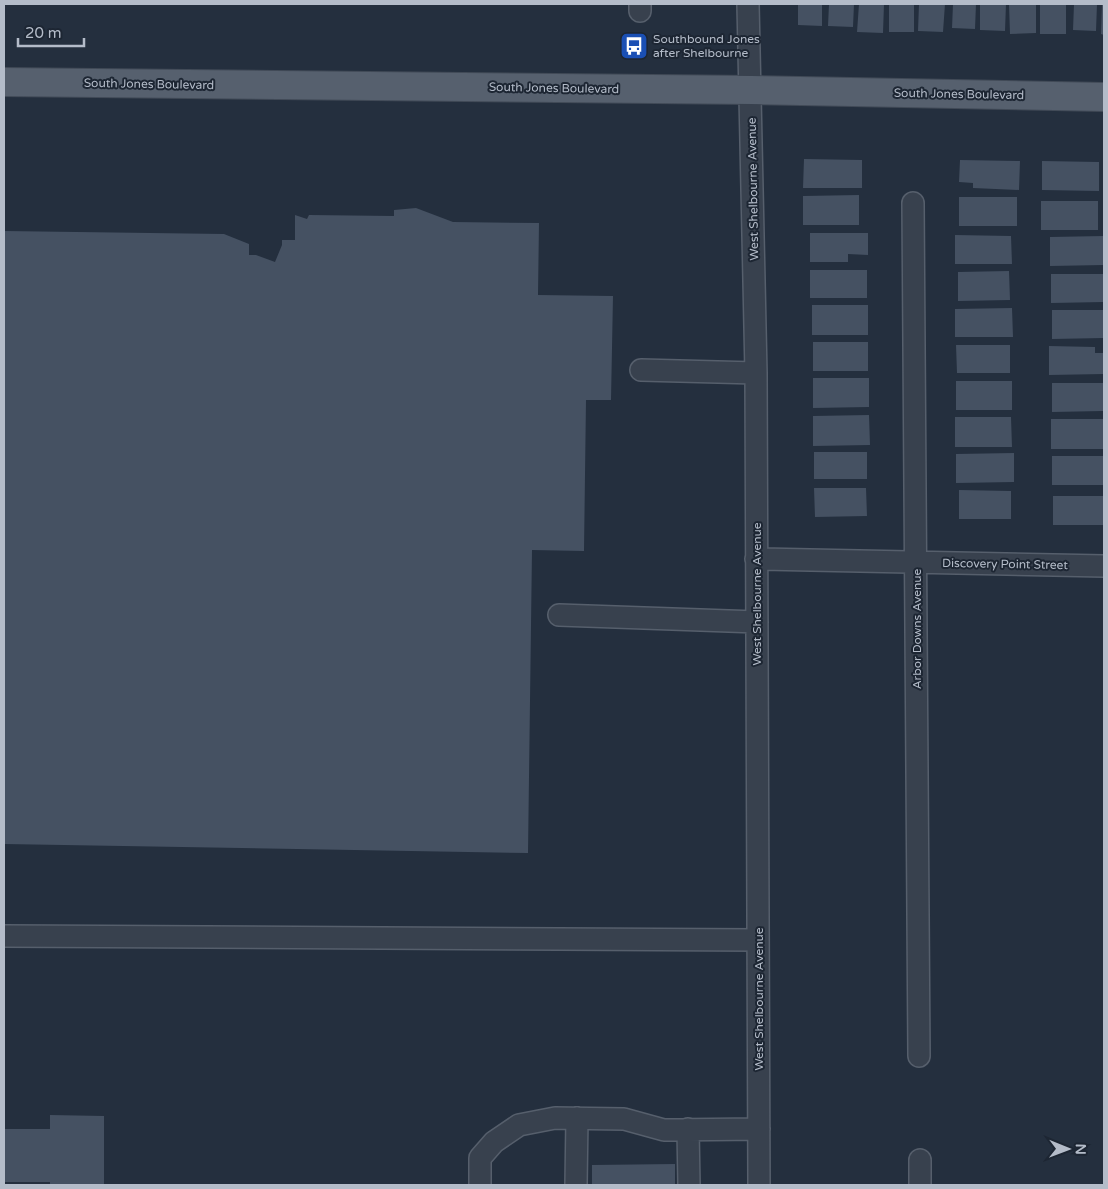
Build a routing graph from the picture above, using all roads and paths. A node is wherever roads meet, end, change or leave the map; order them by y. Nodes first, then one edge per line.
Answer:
1 (748, 4) edge
2 (4, 82) edge
3 (751, 90) junction
4 (1104, 97) edge
5 (913, 203) dead end
6 (641, 370) dead end
7 (756, 373) junction
8 (756, 559) junction
9 (916, 562) junction
10 (1104, 566) edge
11 (559, 615) dead end
12 (757, 622) junction
13 (4, 936) edge
14 (758, 940) junction
15 (919, 1056) dead end
16 (577, 1118) junction
17 (688, 1129) junction
18 (759, 1129) junction
19 (920, 1160) dead end
20 (480, 1185) edge
21 (576, 1185) edge
22 (689, 1185) edge
23 (759, 1185) edge
24 (920, 1185) edge

1 - 3 street, West Shelbourne Avenue
2 - 3 main road, South Jones Boulevard
3 - 4 main road, South Jones Boulevard
3 - 7 street, West Shelbourne Avenue
5 - 9 street, Arbor Downs Avenue
6 - 7 street
7 - 8 street, West Shelbourne Avenue
8 - 9 street, Discovery Point Street
8 - 12 street, West Shelbourne Avenue
9 - 10 street, Discovery Point Street
9 - 15 street, Arbor Downs Avenue
11 - 12 street
12 - 14 street, West Shelbourne Avenue
13 - 14 street
14 - 18 street, West Shelbourne Avenue
16 - 17 street
16 - 20 street
16 - 21 street
17 - 18 street
17 - 22 street
18 - 23 street, West Shelbourne Avenue
19 - 24 street

